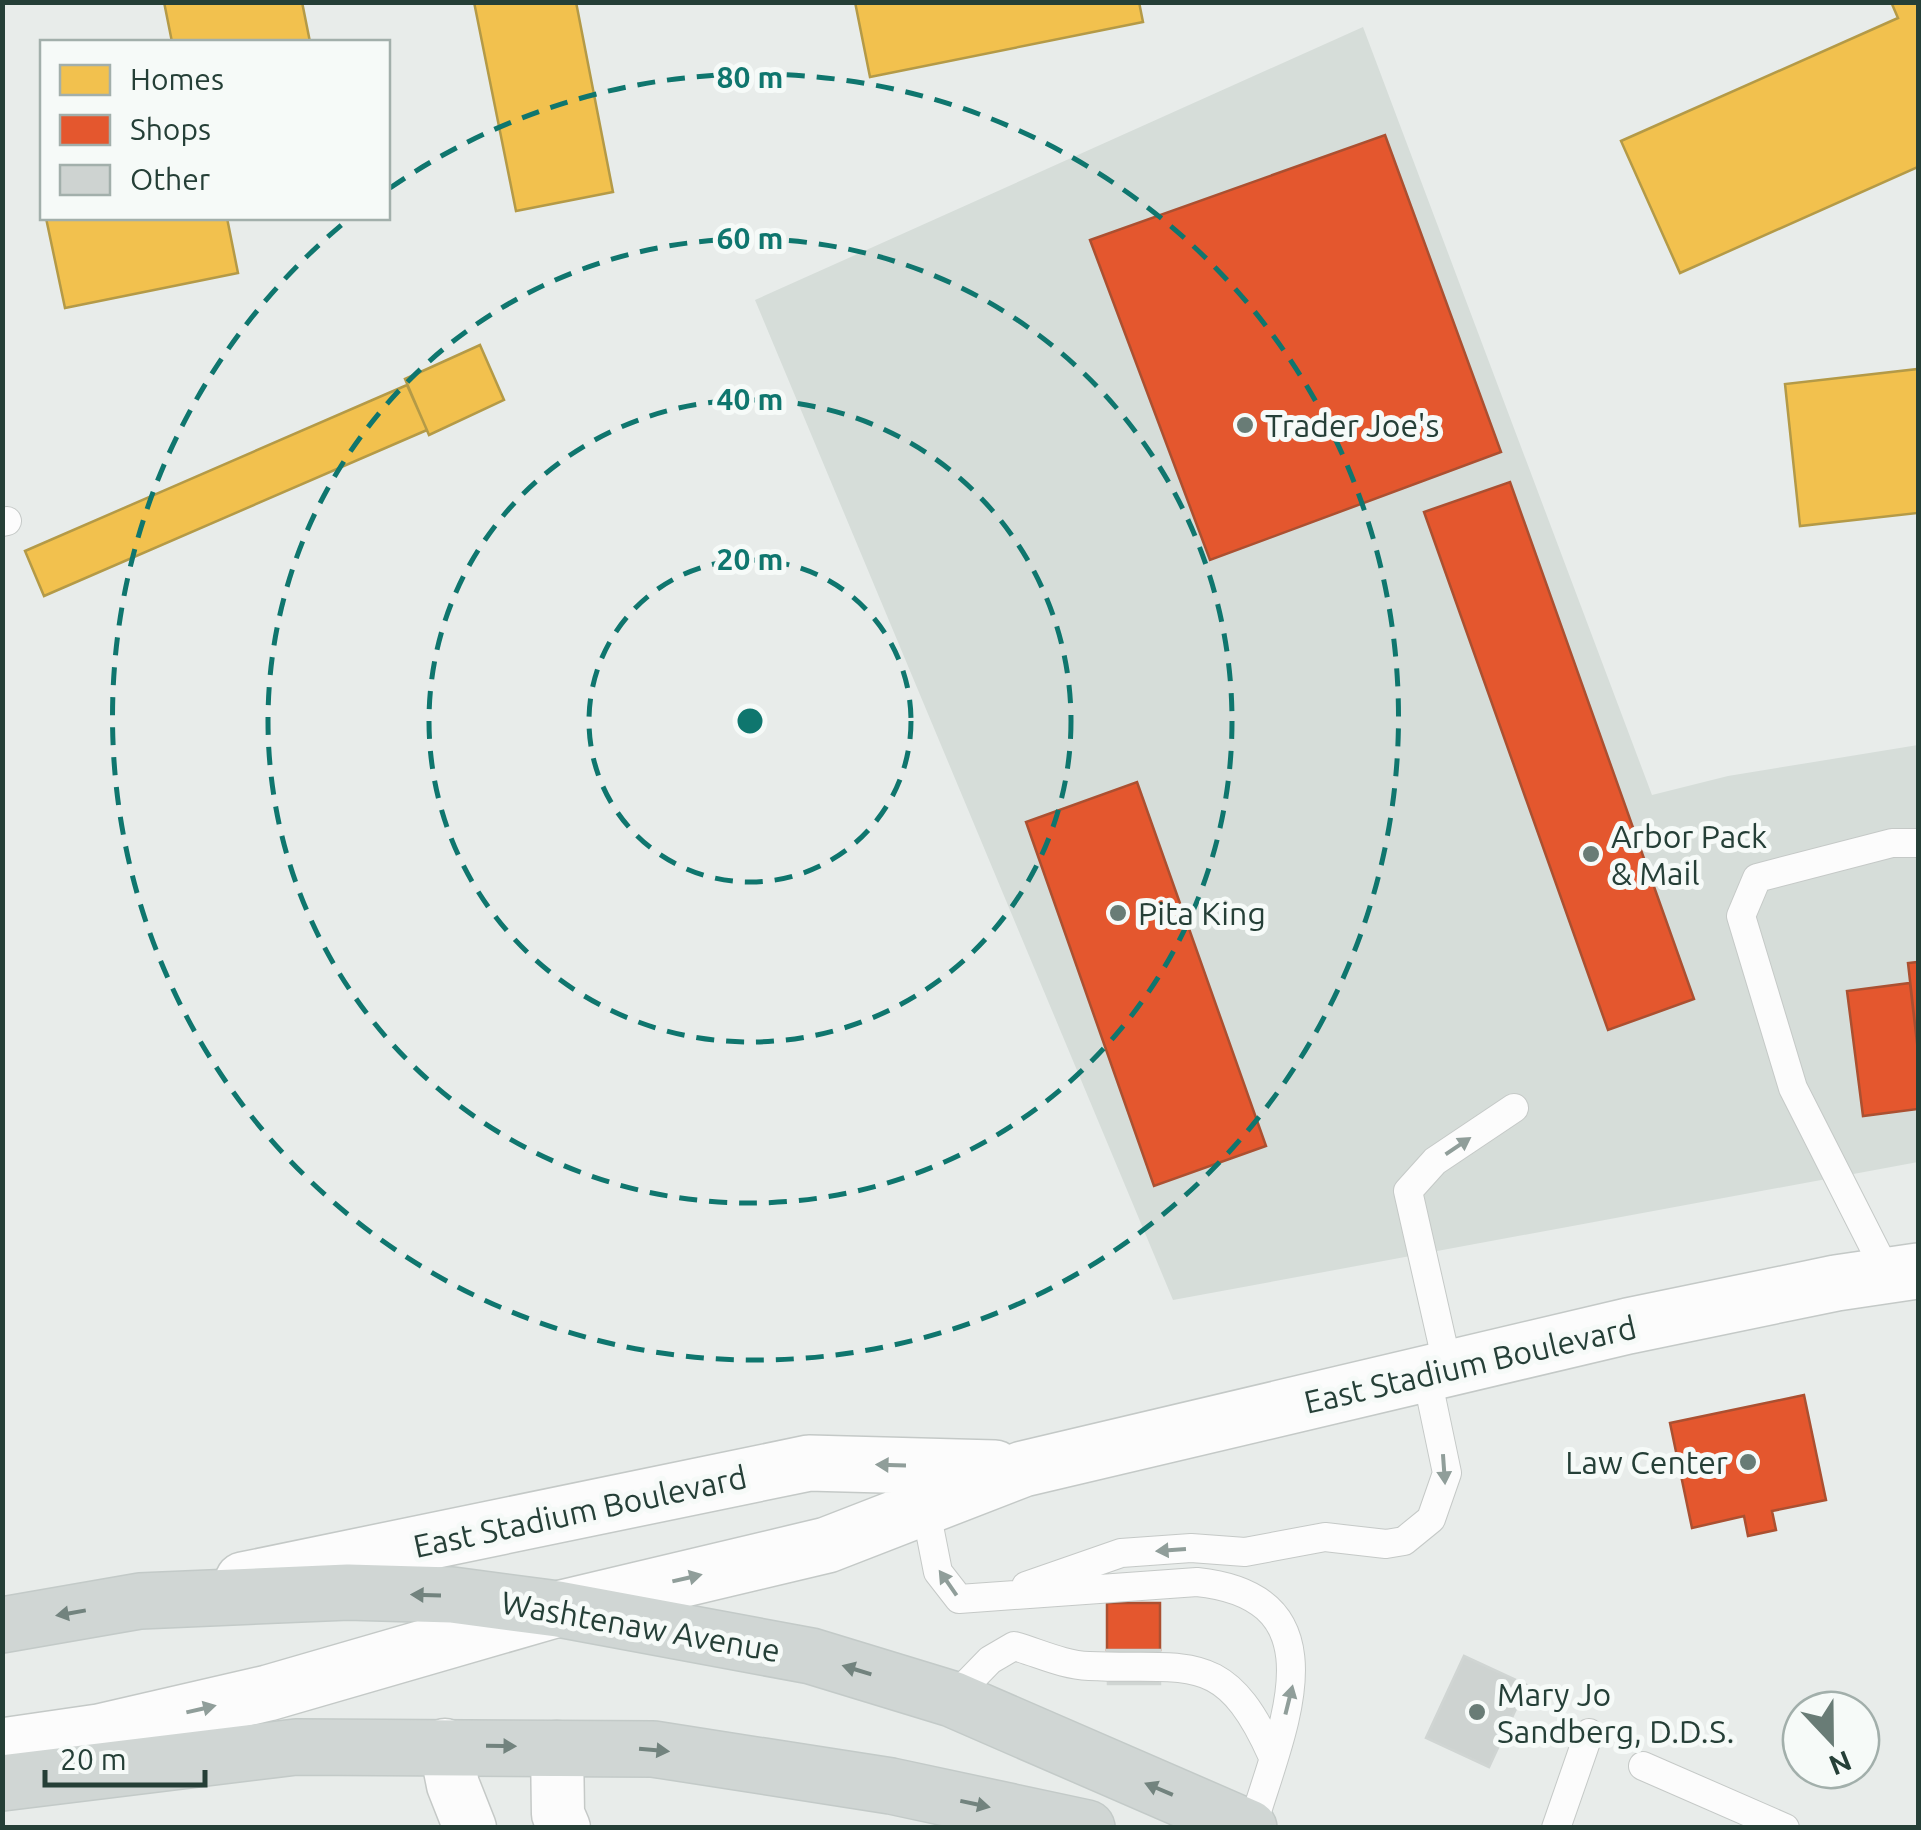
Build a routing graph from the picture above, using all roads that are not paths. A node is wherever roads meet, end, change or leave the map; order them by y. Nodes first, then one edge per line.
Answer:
1 (1918, 842) edge
2 (1514, 1108) dead end
3 (1904, 1273) edge
4 (1437, 1371) junction
5 (1023, 1469) junction
6 (925, 1506) junction
7 (1245, 1552) junction
8 (1173, 1584) junction
9 (987, 1600) junction
10 (140, 1601) junction
11 (558, 1608) junction
12 (2, 1624) edge
13 (952, 1699) junction
14 (1589, 1732) dead end
15 (445, 1745) junction
16 (2, 1746) edge
17 (557, 1746) junction
18 (1272, 1755) junction
19 (1644, 1766) dead end
20 (2, 1783) edge
21 (470, 1828) edge
22 (564, 1828) edge
23 (1087, 1828) edge
24 (1250, 1828) edge
25 (1556, 1828) edge
26 (1785, 1828) edge

1 - 3 lane
4 -> 2 lane
3 - 4 main road, East Stadium Boulevard
4 - 5 main road, East Stadium Boulevard
4 -> 7 lane
5 - 6 main road, East Stadium Boulevard
5 -> 10 main road, East Stadium Boulevard
9 -> 6 lane
11 -> 6 main road, East Stadium Boulevard
7 - 8 lane
7 -> 9 lane
8 - 9 lane
18 -> 8 lane
11 -> 10 main road, Washtenaw Avenue
10 -> 12 main road, Washtenaw Avenue
13 -> 11 main road, Washtenaw Avenue
16 -> 11 main road, East Stadium Boulevard
13 - 18 lane
24 -> 13 main road, Washtenaw Avenue
14 - 25 lane
15 -> 17 main road
15 - 20 main road
15 - 21 street
17 - 22 street
17 -> 23 main road
18 - 24 lane
19 - 26 lane

